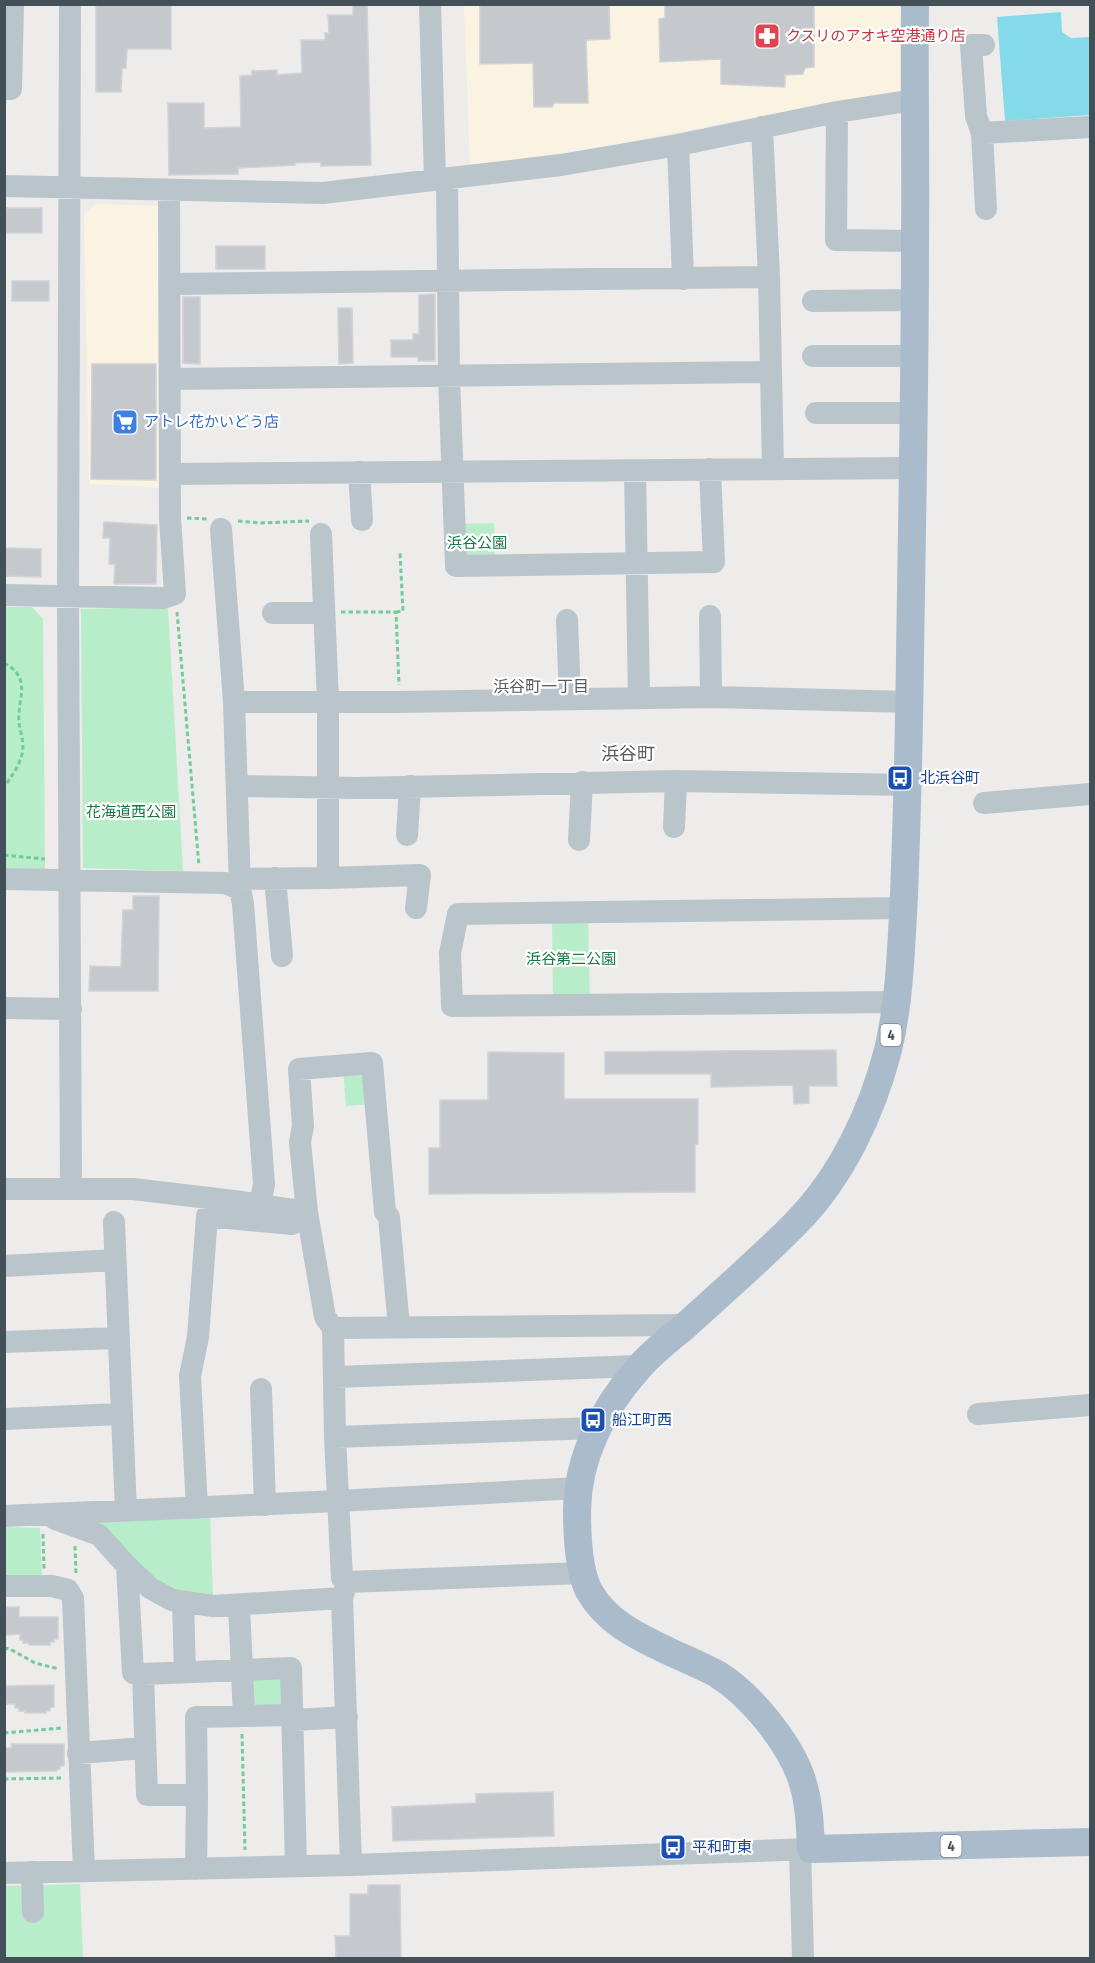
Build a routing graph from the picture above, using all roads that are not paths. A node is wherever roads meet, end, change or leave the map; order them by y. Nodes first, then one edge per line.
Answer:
1 (13, 4) edge
2 (70, 4) edge
3 (430, 4) edge
4 (915, 4) edge
5 (984, 45) dead end
6 (4, 89) edge
7 (914, 100) junction
8 (837, 112) junction
9 (762, 127) junction
10 (1090, 127) edge
11 (982, 133) junction
12 (678, 145) junction
13 (441, 180) junction
14 (4, 186) edge
15 (68, 187) junction
16 (169, 190) junction
17 (986, 209) dead end
18 (915, 241) junction
19 (769, 277) junction
20 (683, 279) junction
21 (448, 282) junction
22 (171, 284) junction
23 (915, 300) junction
24 (813, 301) dead end
25 (813, 356) dead end
26 (915, 356) junction
27 (770, 372) junction
28 (449, 377) junction
29 (170, 379) junction
30 (816, 413) dead end
31 (913, 413) junction
32 (773, 468) junction
33 (912, 468) junction
34 (710, 469) junction
35 (635, 471) junction
36 (359, 472) junction
37 (453, 472) junction
38 (170, 474) junction
39 (362, 519) dead end
40 (221, 523) road end
41 (320, 527) road end
42 (637, 563) junction
43 (4, 595) edge
44 (68, 597) junction
45 (273, 613) dead end
46 (323, 613) junction
47 (710, 616) dead end
48 (567, 620) dead end
49 (711, 697) junction
50 (639, 698) junction
51 (570, 699) junction
52 (234, 702) junction
53 (328, 702) junction
54 (910, 702) junction
55 (676, 781) junction
56 (582, 782) junction
57 (909, 785) junction
58 (237, 786) junction
59 (410, 786) junction
60 (328, 788) junction
61 (1090, 794) edge
62 (984, 802) dead end
63 (674, 827) dead end
64 (407, 835) dead end
65 (579, 840) dead end
66 (275, 878) junction
67 (328, 878) junction
68 (4, 879) edge
69 (70, 880) junction
70 (240, 884) junction
71 (416, 908) dead end
72 (903, 908) junction
73 (282, 956) dead end
74 (897, 1002) junction
75 (4, 1008) edge
76 (70, 1009) junction
77 (4, 1189) edge
78 (71, 1189) junction
79 (260, 1205) junction
80 (307, 1219) junction
81 (114, 1222) dead end
82 (115, 1260) junction
83 (4, 1266) edge
84 (686, 1325) junction
85 (399, 1327) junction
86 (333, 1328) junction
87 (117, 1338) junction
88 (4, 1342) edge
89 (639, 1366) junction
90 (334, 1377) junction
91 (261, 1389) dead end
92 (1090, 1406) edge
93 (122, 1414) junction
94 (978, 1414) dead end
95 (4, 1419) edge
96 (597, 1428) junction
97 (335, 1437) junction
98 (579, 1488) junction
99 (338, 1502) junction
100 (265, 1505) junction
101 (197, 1508) junction
102 (126, 1511) junction
103 (42, 1515) junction
104 (4, 1516) edge
105 (127, 1566) junction
106 (582, 1573) junction
107 (4, 1586) edge
108 (345, 1590) junction
109 (183, 1602) junction
110 (239, 1605) junction
111 (242, 1670) junction
112 (185, 1672) junction
113 (143, 1674) junction
114 (243, 1717) junction
115 (293, 1717) junction
116 (347, 1717) junction
117 (145, 1748) junction
118 (78, 1753) junction
119 (197, 1795) junction
120 (1090, 1842) edge
121 (805, 1849) junction
122 (351, 1865) junction
123 (296, 1866) junction
124 (195, 1869) junction
125 (84, 1871) junction
126 (32, 1872) junction
127 (4, 1873) edge
128 (33, 1912) dead end
129 (803, 1959) edge

1 - 6 street
2 - 15 street
3 - 13 street
4 - 7 main road, 4
5 - 11 street
7 - 8 street
7 - 18 main road, 4
8 - 9 street
8 - 18 street
9 - 12 street
9 - 19 street
10 - 11 street
11 - 17 street
12 - 13 street
12 - 20 street
13 - 16 street
13 - 21 street
14 - 15 street
15 - 16 street
15 - 44 street
16 - 22 street
18 - 23 main road, 4
19 - 20 street
19 - 27 street
20 - 21 street
21 - 22 street
21 - 28 street
22 - 29 street
23 - 24 street
23 - 26 main road, 4
25 - 26 street
26 - 31 main road, 4
27 - 28 street
27 - 32 street
28 - 29 street
28 - 37 street
29 - 38 street
30 - 31 street
31 - 33 main road, 4
32 - 33 street
32 - 34 street
33 - 54 main road, 4
34 - 35 street
34 - 42 street
35 - 37 street
35 - 42 street
36 - 37 street
36 - 38 street
36 - 39 street
37 - 42 street
38 - 44 street
40 - 52 street
41 - 46 street
42 - 50 street
43 - 44 street
44 - 69 street
45 - 46 street
46 - 53 street
47 - 49 street
48 - 51 street
49 - 50 street
49 - 54 street
50 - 51 street
51 - 53 street
52 - 53 street
52 - 58 street
53 - 60 street
54 - 57 main road, 4
55 - 56 street
55 - 57 street
55 - 63 street
56 - 59 street
56 - 65 street
57 - 72 main road, 4
58 - 60 street
58 - 70 street
59 - 60 street
59 - 64 street
60 - 67 street
61 - 62 street
66 - 67 street
66 - 70 street
66 - 73 street
67 - 71 street
68 - 69 street
69 - 70 street
69 - 76 street
70 - 79 street
72 - 74 main road, 4
72 - 74 street
74 - 84 main road, 4
75 - 76 street
76 - 78 street
77 - 78 street
78 - 79 street
79 - 80 street
80 - 85 street
80 - 86 street
80 - 101 street
81 - 82 street
82 - 83 street
82 - 87 street
84 - 85 street
84 - 89 main road, 4
85 - 86 street
86 - 90 street
87 - 88 street
87 - 93 street
89 - 90 street
89 - 96 main road, 4
90 - 97 street
91 - 100 street
92 - 94 street
93 - 95 street
93 - 102 street
96 - 97 street
96 - 98 main road, 4
97 - 99 street
98 - 99 street
98 - 106 main road, 4
99 - 100 street
99 - 108 street
100 - 101 street
101 - 102 street
102 - 103 street
103 - 104 street
103 - 105 street
105 - 109 street
105 - 113 street
106 - 108 street
106 - 121 main road, 4
107 - 118 street
108 - 110 street
108 - 116 street
109 - 110 street
109 - 112 street
110 - 111 street
111 - 112 street
111 - 114 street
111 - 115 street
112 - 113 street
113 - 117 street
114 - 115 street
114 - 119 street
115 - 116 street
115 - 123 street
116 - 122 street
117 - 118 street
117 - 119 street
118 - 125 street
119 - 124 street
120 - 121 main road, 4
121 - 122 street
121 - 129 street
122 - 123 street
123 - 124 street
124 - 125 street
125 - 126 street
126 - 127 street
126 - 128 street

